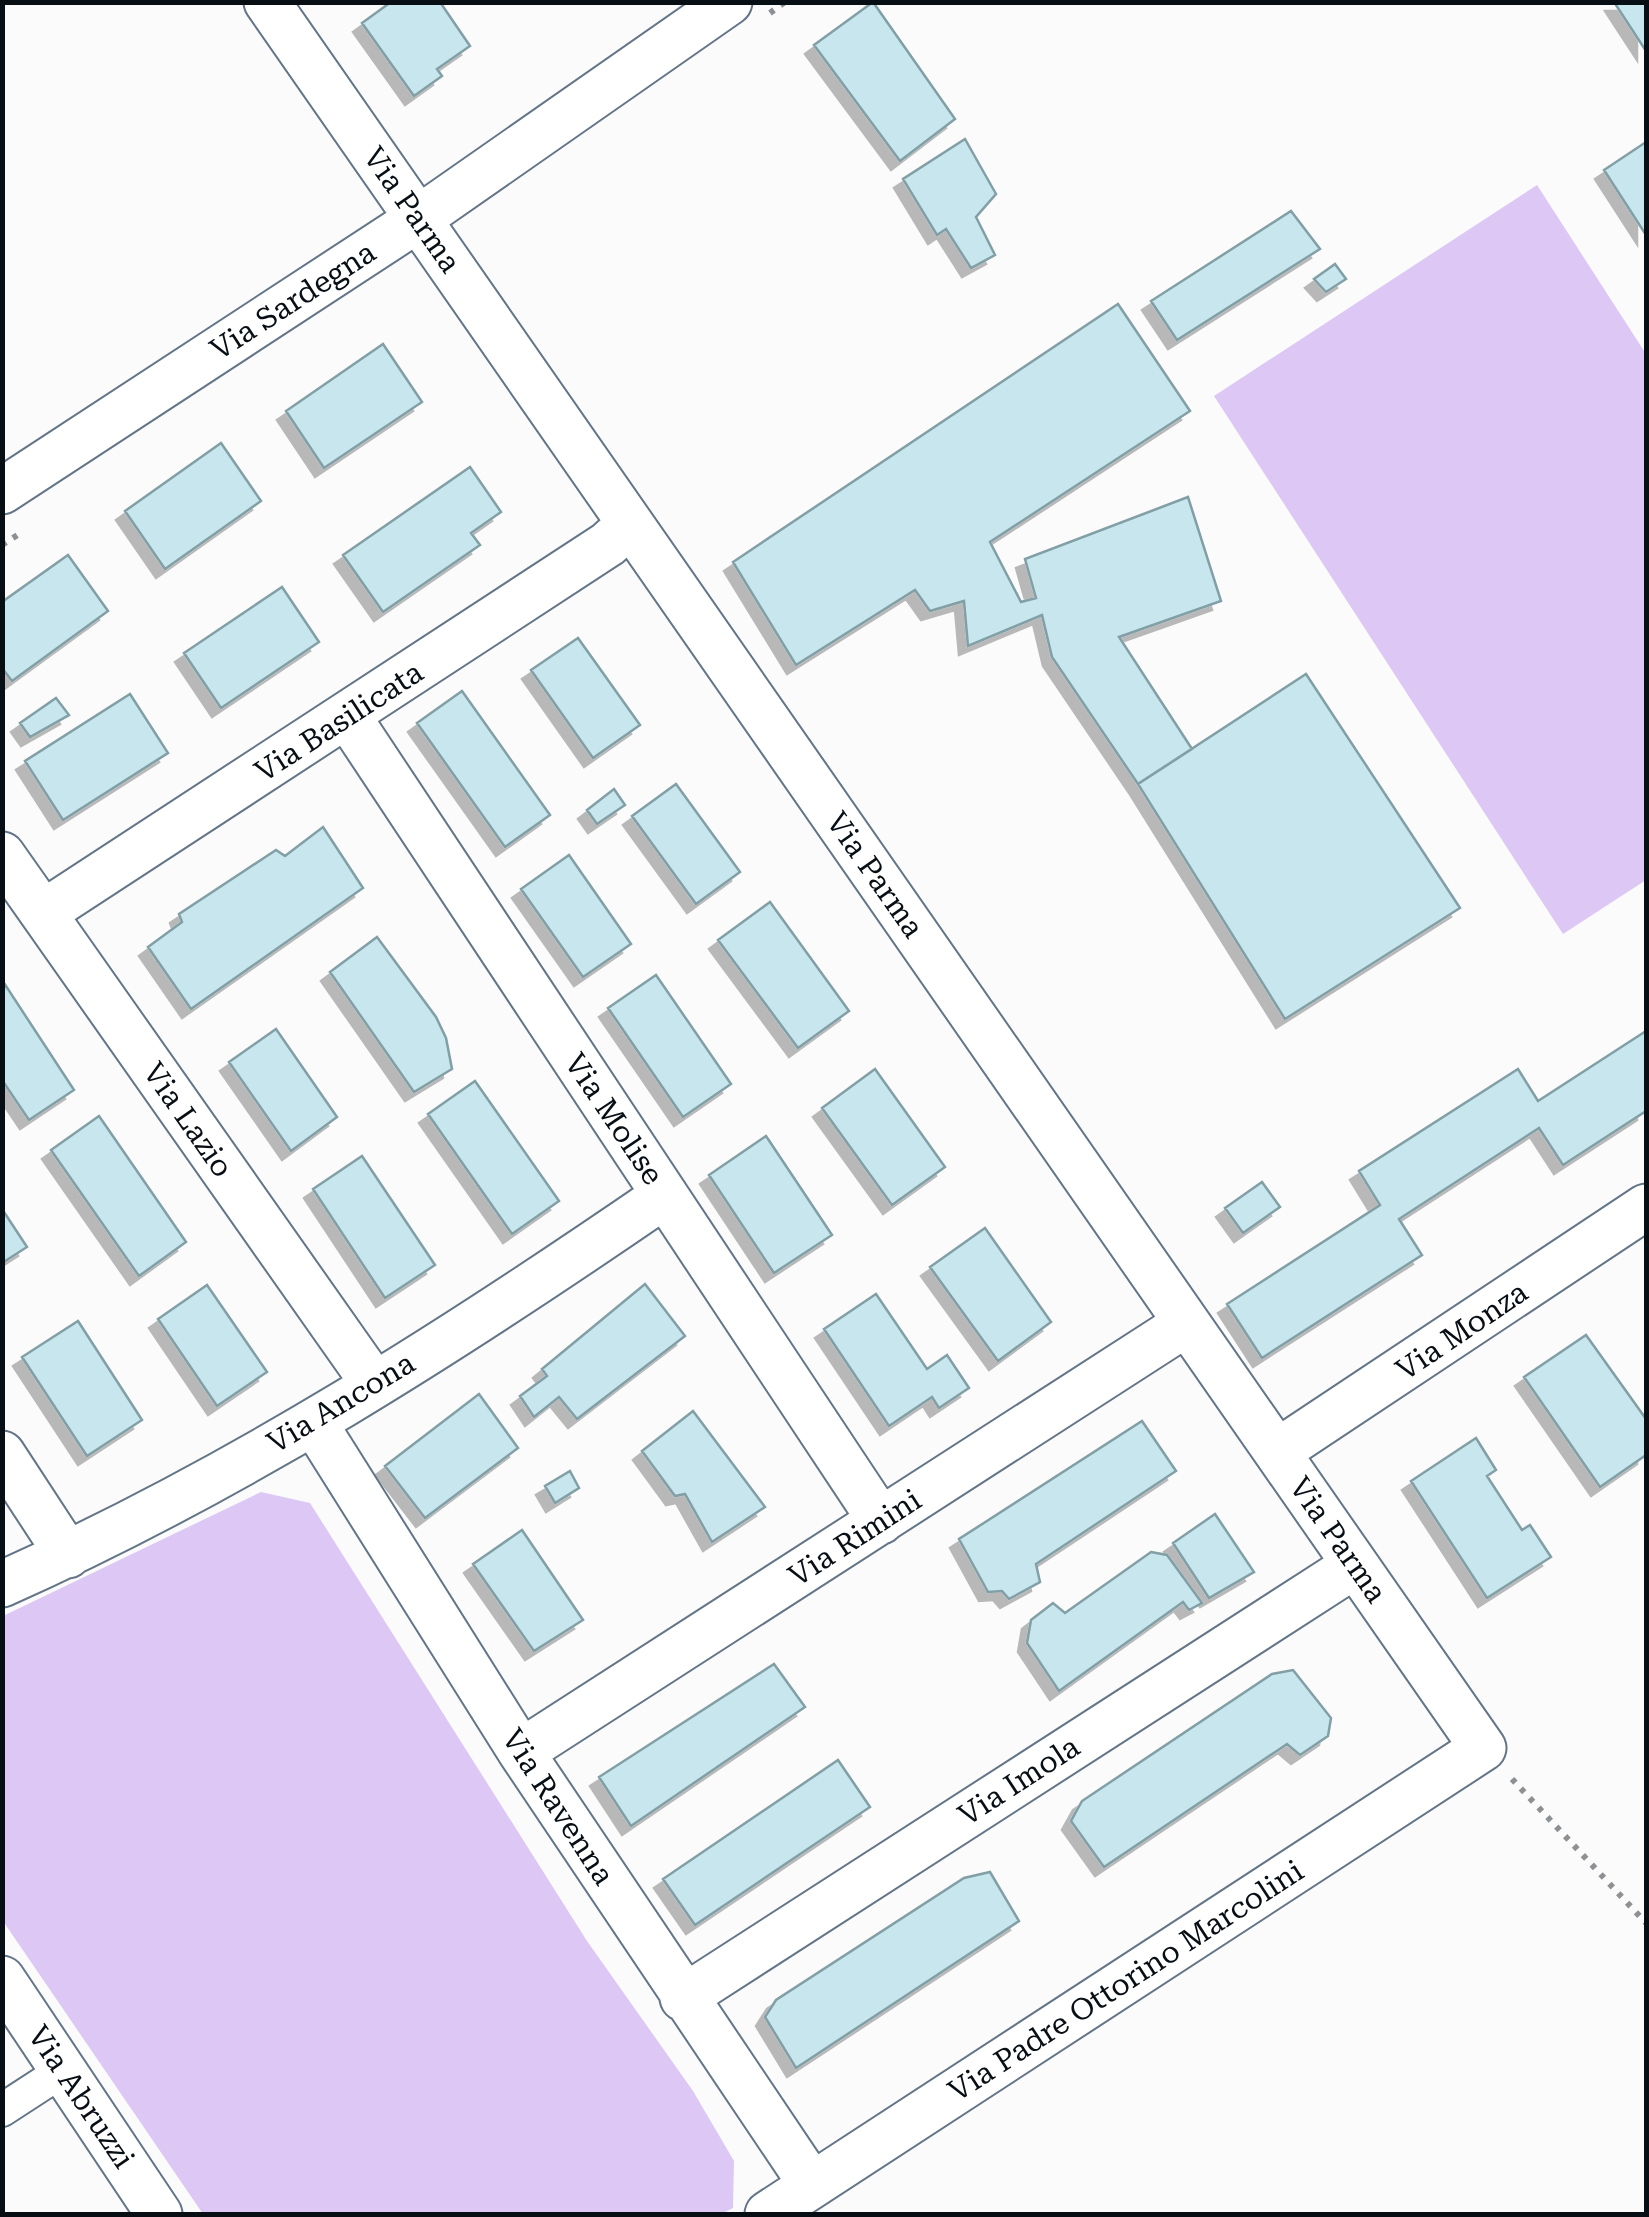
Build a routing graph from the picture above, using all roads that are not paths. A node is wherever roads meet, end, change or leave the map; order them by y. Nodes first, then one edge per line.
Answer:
1 (267, 2) edge
2 (729, 2) edge
3 (418, 219) junction
4 (2, 491) edge
5 (630, 524) junction
6 (348, 717) junction
7 (2, 855) edge
8 (43, 913) junction
9 (665, 1195) junction
10 (1646, 1207) edge
11 (1188, 1323) junction
12 (375, 1386) junction
13 (314, 1423) junction
14 (1277, 1452) junction
15 (2, 1454) edge
16 (880, 1521) junction
17 (68, 1555) junction
18 (1355, 1565) junction
19 (2, 1584) edge
20 (1483, 1748) joint
21 (521, 1752) junction
22 (2, 1979) edge
23 (682, 1998) junction
24 (62, 2071) junction
25 (2, 2110) edge
26 (812, 2185) junction
27 (159, 2214) edge
28 (768, 2214) edge

1 - 3 street, Via Parma
2 - 3 street, Via Sardegna
3 - 4 street, Via Sardegna
3 - 5 street, Via Parma
5 - 6 street, Via Basilicata
5 - 11 street, Via Parma
6 - 8 street, Via Basilicata
6 - 9 street, Via Molise
7 - 8 street, Via Lazio
8 - 12 street, Via Lazio
9 - 12 street, Via Ancona
9 - 16 street, Via Molise
10 - 14 street, Via Monza
11 - 14 street, Via Parma
11 - 16 street, Via Rimini
12 - 13 street, Via Ancona
13 - 17 street, Via Ancona
13 - 21 street, Via Ravenna
14 - 18 street, Via Parma
15 - 17 street
16 - 21 street, Via Rimini
17 - 19 street, Via Ancona
18 - 20 street, Via Parma
18 - 23 street, Via Imola
20 - 26 street, Via Padre Ottorino Marcolini
21 - 23 street, Via Ravenna
22 - 24 street, Via Abruzzi
23 - 26 street, Via Ravenna
24 - 25 street
24 - 27 street, Via Abruzzi
26 - 28 street, Via Padre Ottorino Marcolini

